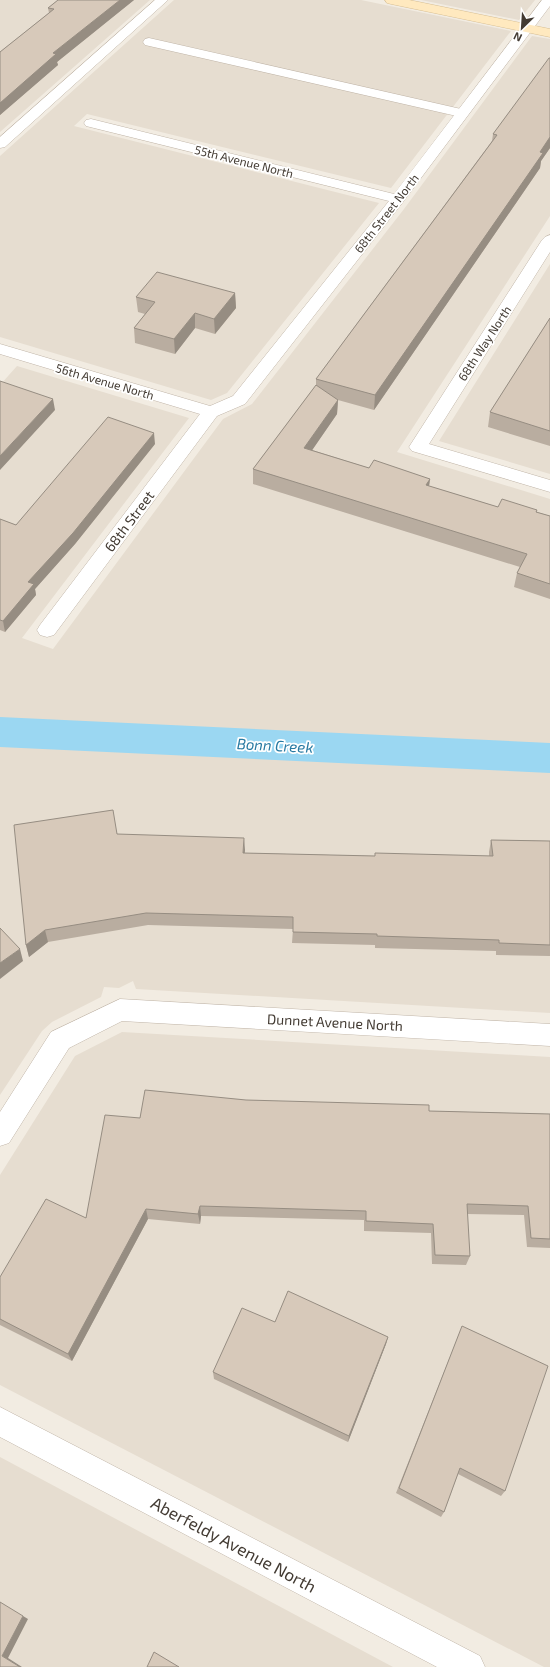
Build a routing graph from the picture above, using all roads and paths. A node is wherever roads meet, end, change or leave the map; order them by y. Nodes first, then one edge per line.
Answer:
1 (162, 0) edge
2 (391, 0) edge
3 (548, 0) edge
4 (526, 28) junction
5 (550, 33) edge
6 (149, 42) dead end
7 (461, 114) junction
8 (91, 123) dead end
9 (0, 144) edge
10 (398, 199) junction
11 (550, 240) edge
12 (6, 351) edge
13 (0, 367) edge
14 (211, 412) junction
15 (550, 486) edge
16 (47, 630) dead end
17 (550, 1035) edge
18 (0, 1134) edge
19 (0, 1421) edge
20 (469, 1667) edge

1 - 9 street
2 - 4 main road
3 - 4 street, 68th Street North
4 - 5 main road
4 - 7 street, 68th Street North
6 - 7 lane
7 - 10 street, 68th Street North
8 - 10 street, 55th Avenue North
10 - 14 street, 68th Street North
11 - 15 street, 68th Way North
12 - 13 street
12 - 14 street, 56th Avenue North
14 - 16 street, 68th Street
17 - 18 street, Dunnet Avenue North
19 - 20 street, Aberfeldy Avenue North

